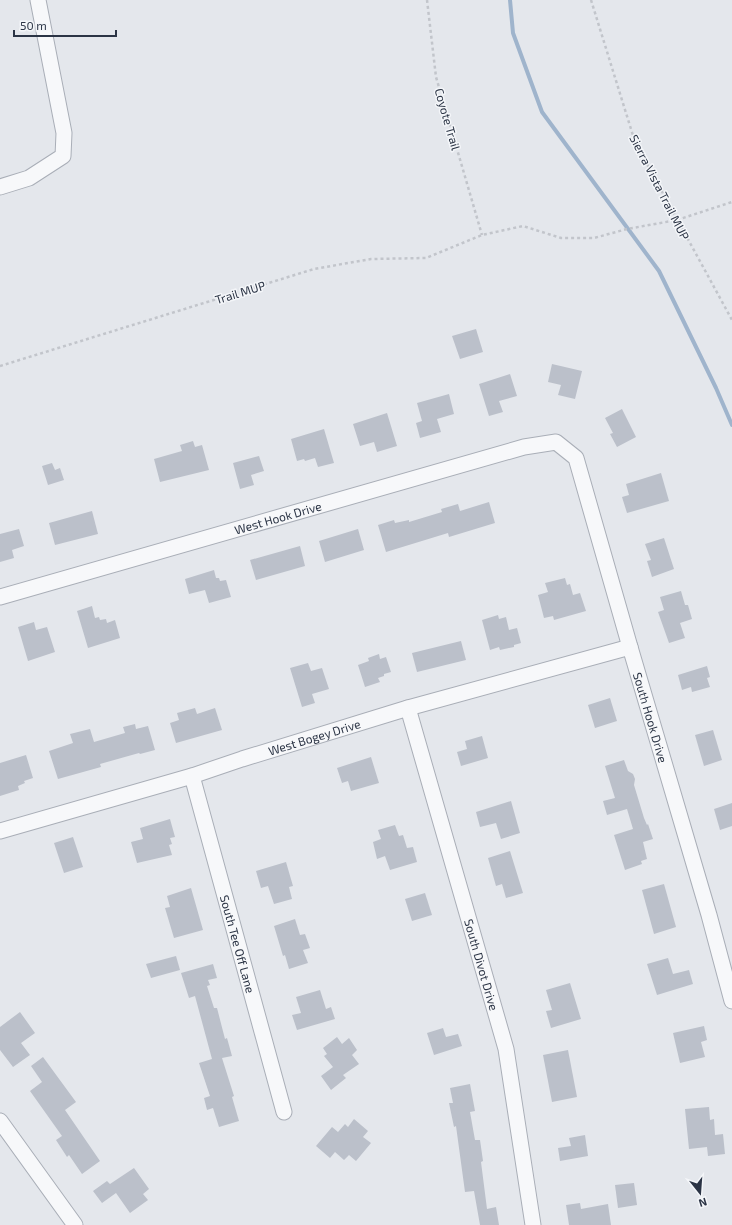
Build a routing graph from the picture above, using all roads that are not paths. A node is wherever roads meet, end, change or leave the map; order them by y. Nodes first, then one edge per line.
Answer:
1 (38, 0) edge
2 (0, 187) edge
3 (556, 442) joint
4 (0, 597) edge
5 (630, 648) junction
6 (408, 708) junction
7 (192, 776) junction
8 (0, 831) edge
9 (732, 1001) edge
10 (284, 1112) dead end
11 (0, 1121) edge
12 (75, 1225) edge
13 (533, 1225) edge

1 - 2 street
3 - 4 street, West Hook Drive
3 - 5 street, South Hook Drive
5 - 6 street, West Bogey Drive
5 - 9 street, South Hook Drive
6 - 7 street, West Bogey Drive
6 - 13 street, South Divot Drive
7 - 8 street, West Bogey Drive
7 - 10 street, South Tee Off Lane
11 - 12 street

